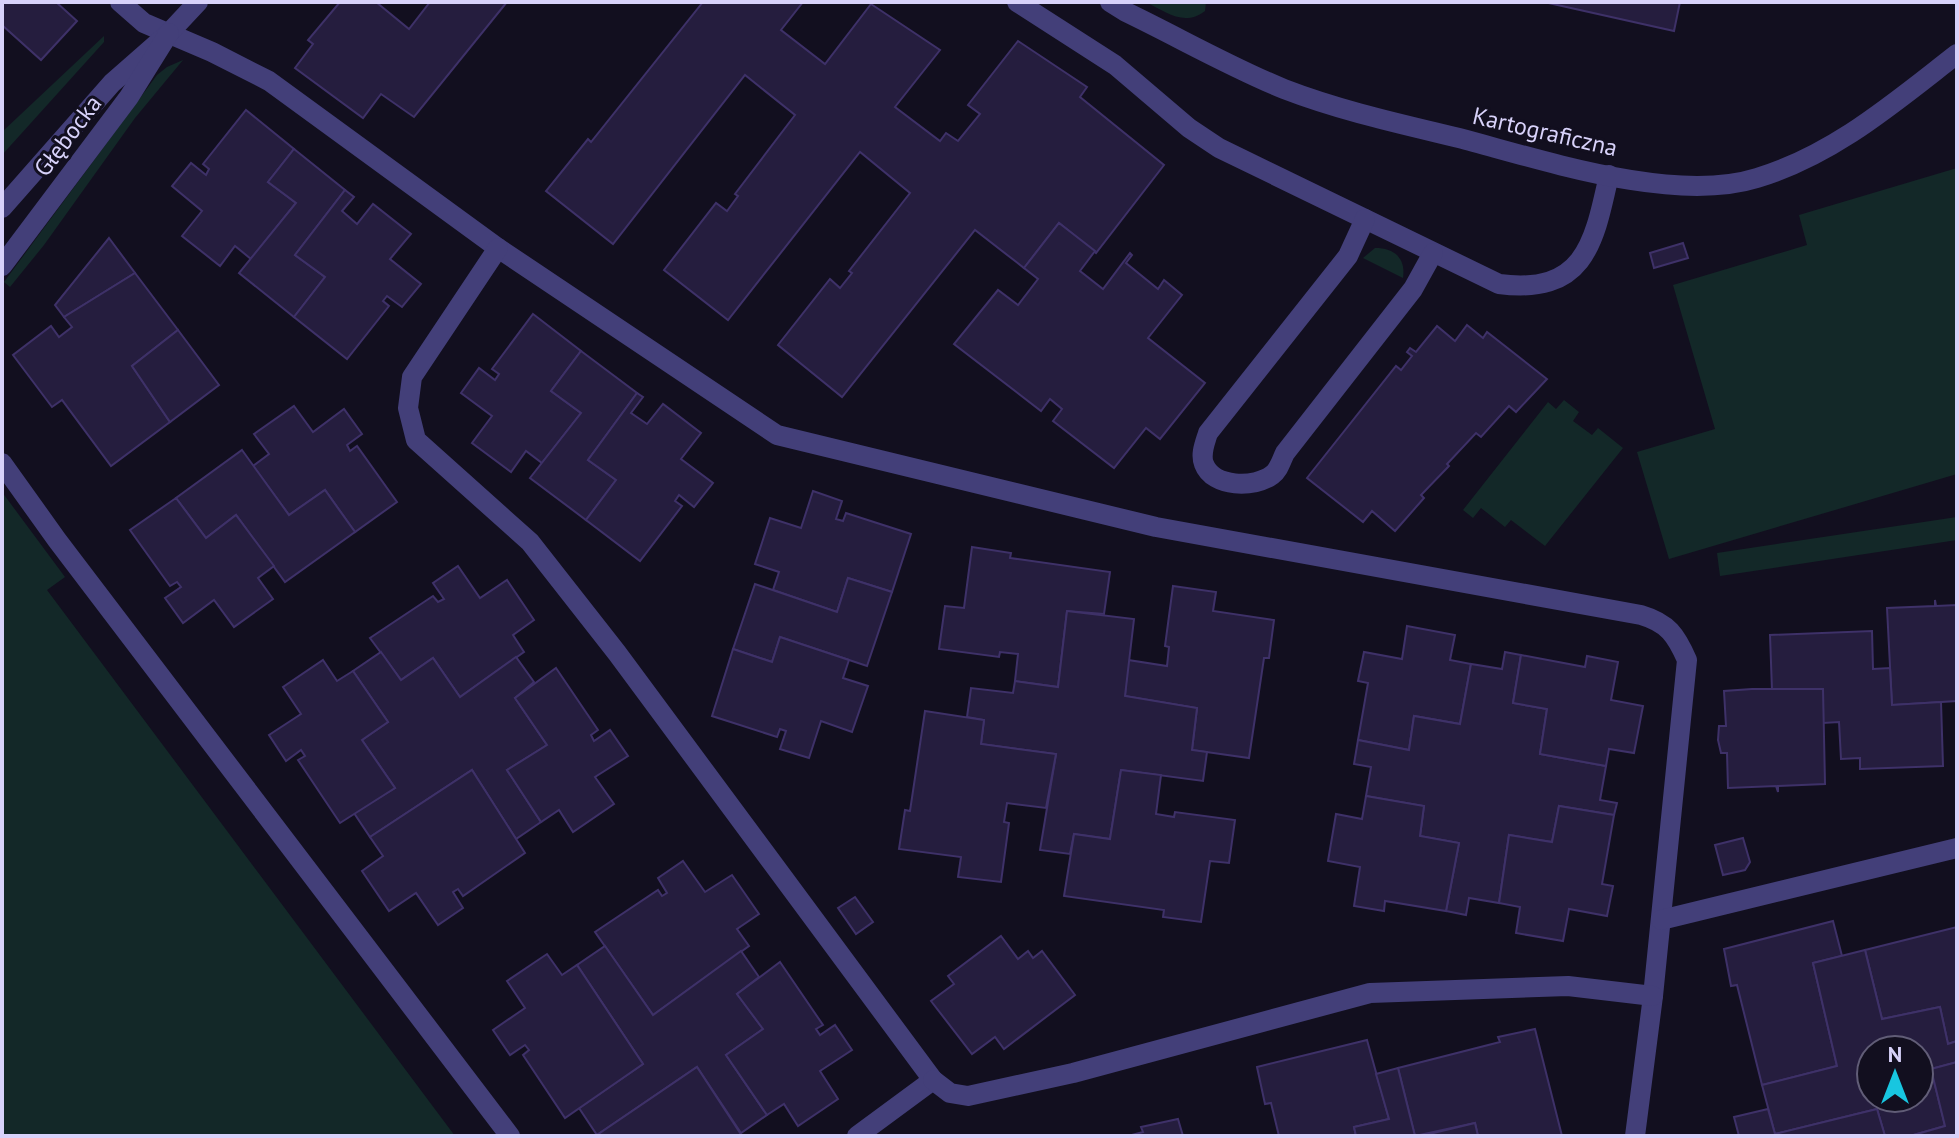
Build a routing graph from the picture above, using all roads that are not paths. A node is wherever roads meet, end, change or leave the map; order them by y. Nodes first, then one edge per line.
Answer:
1 (120, 2) edge
2 (198, 2) edge
3 (1017, 2) edge
4 (1110, 2) edge
5 (169, 33) junction
6 (1957, 54) edge
7 (1609, 175) junction
8 (2, 208) edge
9 (1365, 219) junction
10 (498, 248) junction
11 (1433, 253) junction
12 (2, 266) edge
13 (2, 463) edge
14 (1957, 848) edge
15 (1661, 920) junction
16 (1653, 996) junction
17 (933, 1080) junction
18 (510, 1136) edge
19 (857, 1136) edge
20 (1635, 1136) edge

1 - 5 street
2 - 5 street, Głębocka
3 - 9 street
4 - 7 street, Kartograficzna
5 - 8 street, Głębocka
5 - 10 street
5 - 12 street, Głębocka
6 - 7 street, Kartograficzna
7 - 11 street
9 - 11 street
9 - 11 street
10 - 15 street
10 - 17 street
13 - 18 street
14 - 15 street
15 - 16 street
16 - 17 street
16 - 20 street
17 - 19 street

